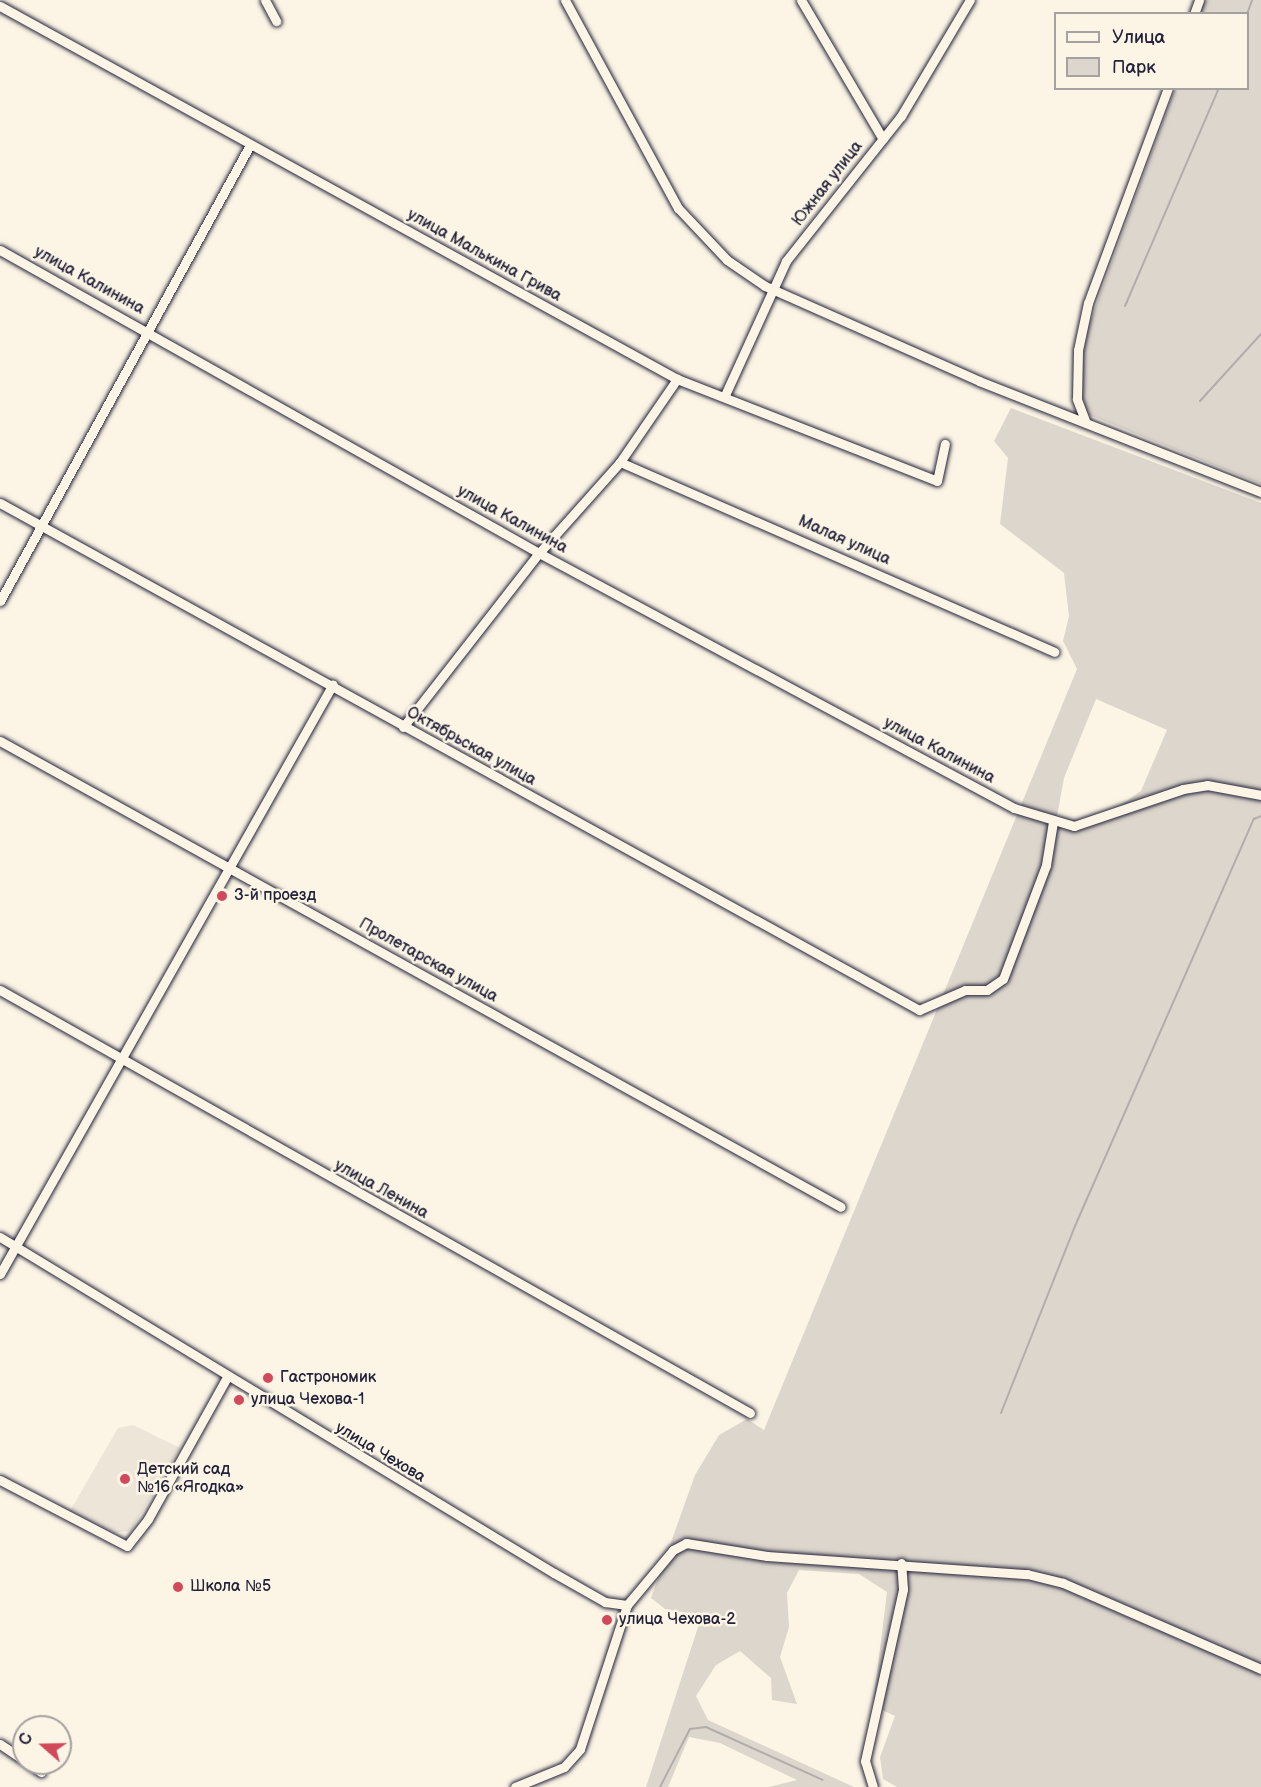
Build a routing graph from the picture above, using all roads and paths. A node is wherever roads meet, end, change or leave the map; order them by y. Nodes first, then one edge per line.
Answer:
1 (265, 0) edge
2 (566, 0) edge
3 (801, 0) edge
4 (970, 0) edge
5 (0, 6) edge
6 (276, 21) dead end
7 (1167, 90) edge
8 (883, 139) junction
9 (250, 145) junction
10 (0, 250) edge
11 (773, 289) junction
12 (151, 333) junction
13 (677, 379) junction
14 (725, 395) junction
15 (1086, 423) junction
16 (945, 444) dead end
17 (620, 462) junction
18 (1261, 492) edge
19 (0, 502) edge
20 (42, 526) junction
21 (539, 553) junction
22 (0, 601) edge
23 (1054, 652) dead end
24 (333, 684) junction
25 (403, 727) junction
26 (0, 741) edge
27 (1261, 795) edge
28 (1053, 822) junction
29 (229, 868) junction
30 (0, 990) edge
31 (120, 1061) junction
32 (841, 1207) dead end
33 (0, 1236) edge
34 (16, 1246) junction
35 (0, 1274) edge
36 (226, 1379) junction
37 (750, 1413) dead end
38 (0, 1480) edge
39 (901, 1563) junction
40 (627, 1605) junction
41 (1261, 1669) edge
42 (515, 1787) edge
43 (873, 1787) edge

1 - 6 street
2 - 11 street
3 - 8 street
4 - 8 street, Южная улица
5 - 9 street, улица Малькина Грива
7 - 15 street
8 - 11 street, Южная улица
9 - 12 street
9 - 13 street, улица Малькина Грива
10 - 12 street, улица Калинина
11 - 14 street, Южная улица
11 - 15 street
12 - 20 street
12 - 21 street, улица Калинина
13 - 14 street, улица Малькина Грива
13 - 17 street
14 - 16 street, улица Малькина Грива
15 - 18 street
17 - 21 street
17 - 23 street, Малая улица
19 - 20 street, Октябрьская улица
20 - 22 street
20 - 24 street, Октябрьская улица
21 - 25 street
21 - 28 street, улица Калинина
24 - 25 street, Октябрьская улица
24 - 29 street
25 - 28 street, Октябрьская улица
26 - 29 street, Пролетарская улица
27 - 28 street, улица Калинина
29 - 31 street
29 - 32 street, Пролетарская улица
30 - 31 street, улица Ленина
31 - 34 street
31 - 37 street, улица Ленина
33 - 34 street, улица Чехова
34 - 35 street
34 - 36 street, улица Чехова
36 - 38 street
36 - 40 street, улица Чехова
39 - 40 street
39 - 41 street
39 - 43 street
40 - 42 street

